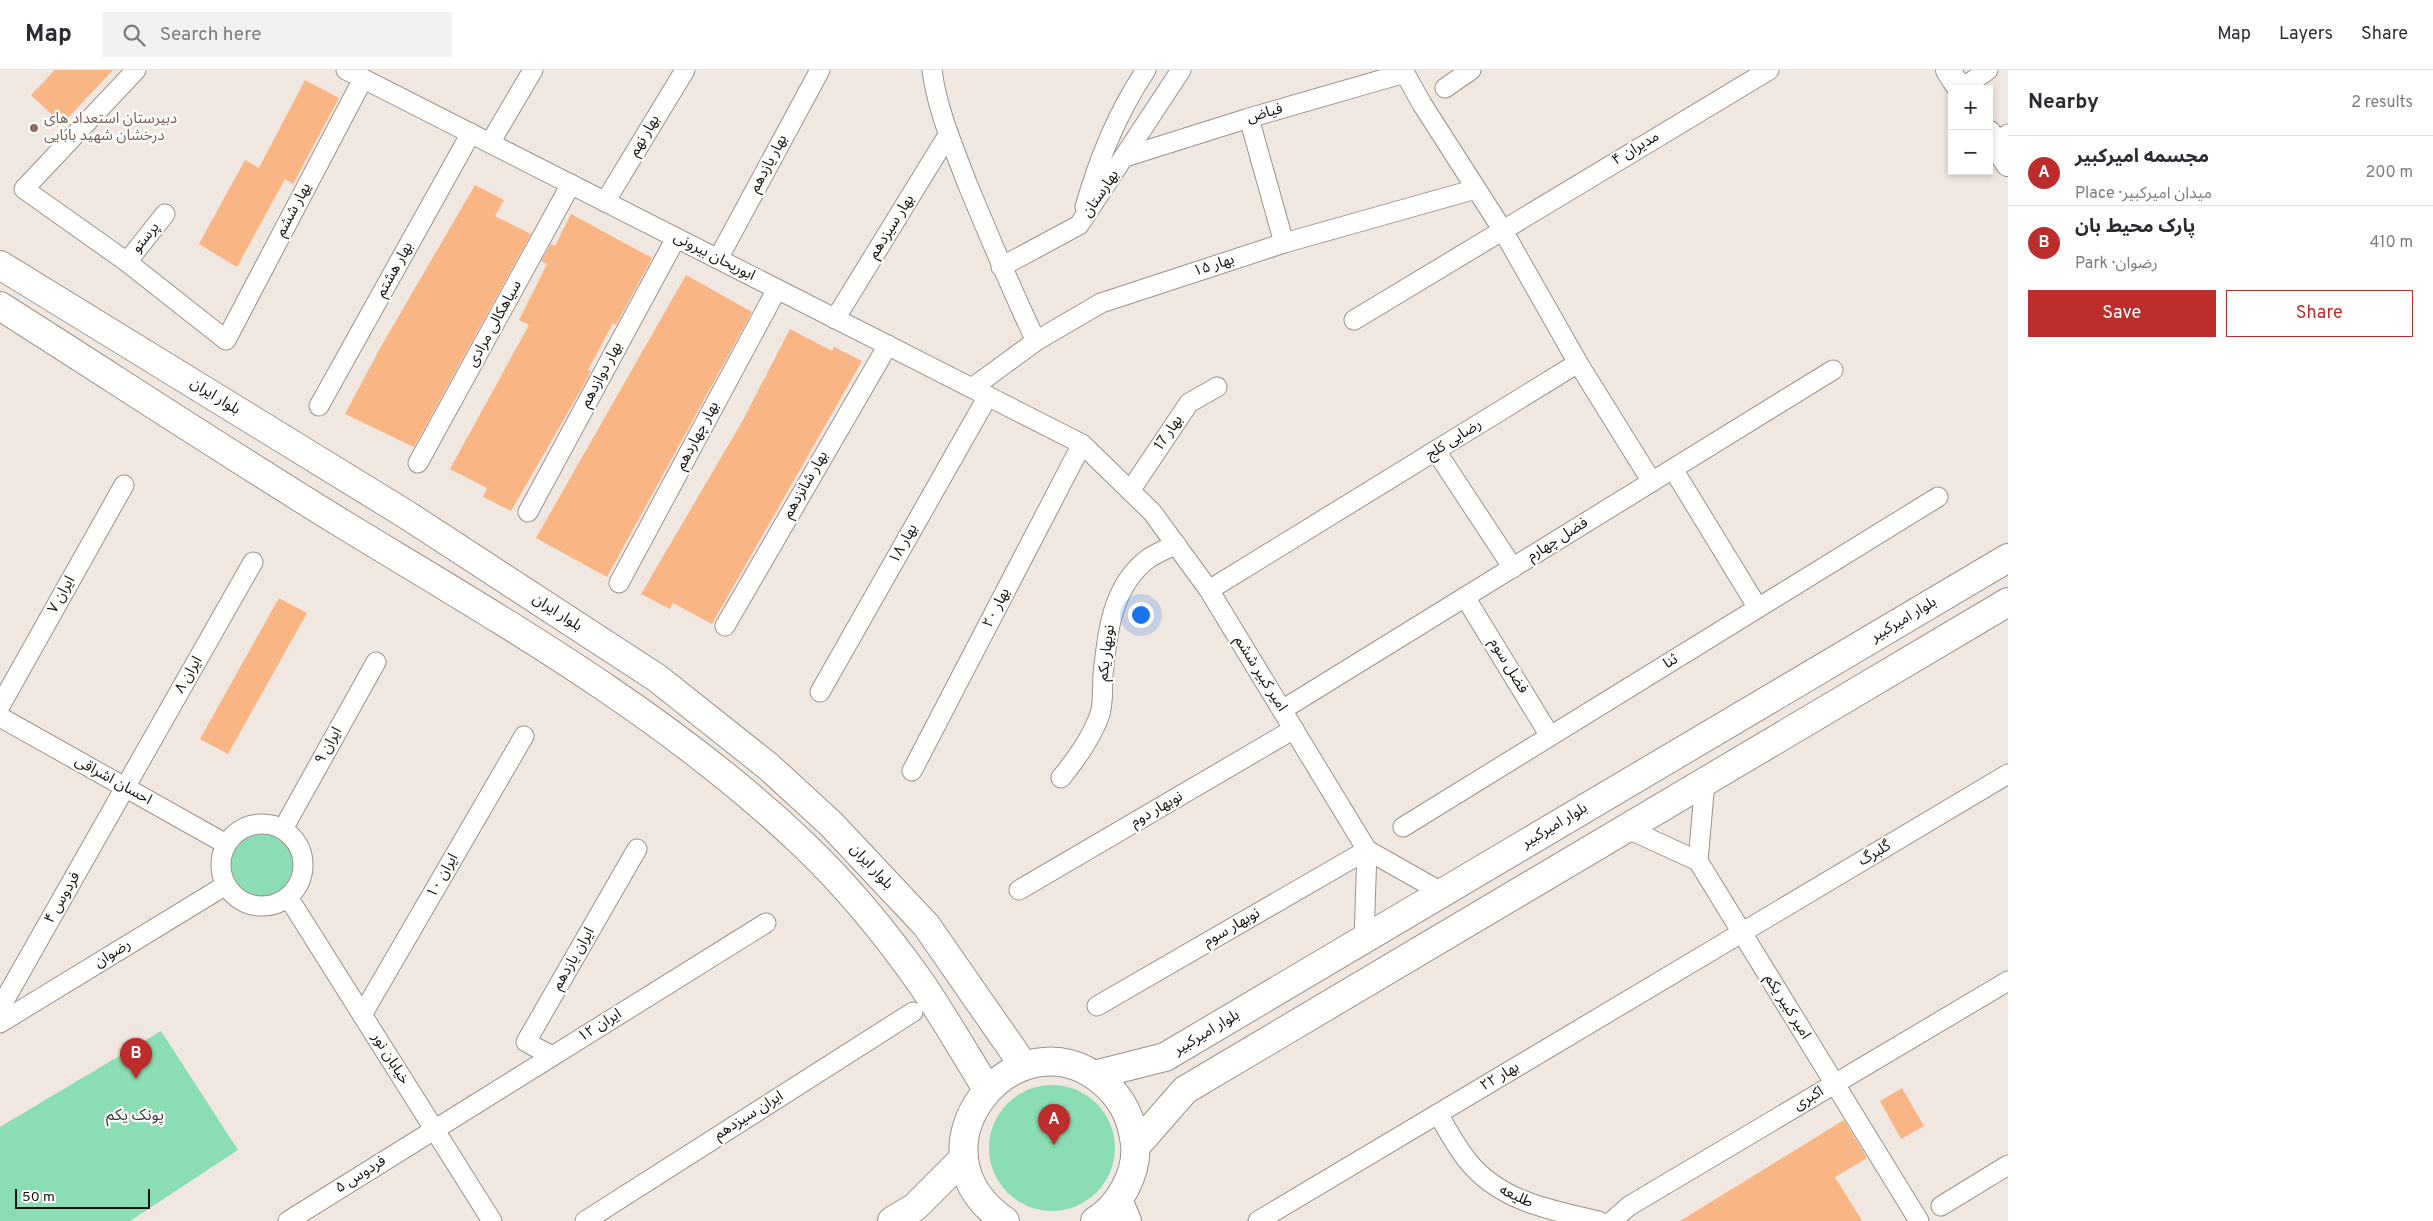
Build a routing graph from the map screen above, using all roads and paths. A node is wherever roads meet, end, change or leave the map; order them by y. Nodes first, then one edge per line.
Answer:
1 (136, 70) edge
2 (346, 70) edge
3 (533, 70) edge
4 (685, 70) edge
5 (820, 70) edge
6 (932, 70) edge
7 (1146, 70) edge
8 (1181, 70) edge
9 (1471, 70) edge
10 (1769, 70) edge
11 (1948, 70) edge
12 (1988, 70) edge
13 (1404, 72) edge
14 (363, 79) junction
15 (1957, 85) edge
16 (1966, 85) edge
17 (1445, 88) dead end
18 (1249, 118) junction
19 (471, 134) junction
20 (948, 134) junction
21 (1998, 136) edge
22 (490, 143) junction
23 (1125, 157) junction
24 (2008, 164) edge
25 (572, 184) junction
26 (1476, 189) junction
27 (605, 202) junction
28 (165, 214) dead end
29 (1079, 225) junction
30 (1502, 229) junction
31 (676, 238) junction
32 (1284, 243) junction
33 (718, 259) junction
34 (127, 262) junction
35 (0, 265) edge
36 (1001, 267) junction
37 (777, 289) junction
38 (0, 306) edge
39 (836, 318) junction
40 (1354, 320) dead end
41 (1036, 341) junction
42 (888, 345) junction
43 (1578, 362) junction
44 (1833, 370) dead end
45 (1217, 386) dead end
46 (980, 392) junction
47 (320, 406) dead end
48 (1082, 444) junction
49 (1436, 451) junction
50 (418, 463) dead end
51 (1673, 469) junction
52 (1652, 482) junction
53 (124, 485) dead end
54 (1130, 491) junction
55 (1938, 497) dead end
56 (528, 512) dead end
57 (1176, 544) junction
58 (2008, 558) edge
59 (253, 562) dead end
60 (1513, 568) junction
61 (619, 583) dead end
62 (1210, 590) junction
63 (1465, 597) junction
64 (2008, 602) edge
65 (1758, 608) junction
66 (725, 626) dead end
67 (376, 662) dead end
68 (820, 692) dead end
69 (0, 706) edge
70 (1282, 710) junction
71 (0, 717) edge
72 (1294, 729) junction
73 (524, 736) dead end
74 (1550, 736) junction
75 (912, 771) dead end
76 (2008, 774) edge
77 (1061, 778) dead end
78 (1705, 781) junction
79 (125, 788) junction
80 (1403, 827) dead end
81 (1626, 828) junction
82 (282, 829) junction
83 (226, 844) junction
84 (637, 849) dead end
85 (1367, 850) junction
86 (1698, 861) junction
87 (226, 885) junction
88 (1019, 890) dead end
89 (1443, 893) junction
90 (288, 897) junction
91 (766, 923) dead end
92 (1742, 934) junction
93 (1364, 940) junction
94 (2008, 981) edge
95 (1097, 1006) dead end
96 (0, 1008) edge
97 (913, 1012) dead end
98 (362, 1015) junction
99 (0, 1023) edge
100 (552, 1056) junction
101 (1024, 1066) junction
102 (1094, 1074) junction
103 (1835, 1084) junction
104 (987, 1089) junction
105 (1438, 1114) junction
106 (434, 1130) junction
107 (1136, 1146) junction
108 (964, 1158) junction
109 (2008, 1165) edge
110 (1941, 1206) dead end
111 (1122, 1211) edge
112 (1539, 1215) edge
113 (288, 1221) edge
114 (492, 1221) edge
115 (585, 1221) edge
116 (892, 1221) edge
117 (1005, 1221) edge
118 (1094, 1221) edge
119 (1258, 1221) edge
120 (1599, 1221) edge
121 (1612, 1221) edge
122 (1919, 1221) edge

1 - 34 street
2 - 14 street, ابوریحان بیرونی
3 - 22 street
4 - 27 street, بهار نهم
5 - 33 street, بهار یازدهم
6 - 20 street
7 - 29 street, بهارستان
8 - 23 street, بهارستان
9 - 17 street
10 - 30 street, مدیران ۴
11 - 15 street
12 - 16 street
13 - 18 street, فیاض
13 - 26 street
14 - 19 street, ابوریحان بیرونی
14 - 34 street, یهار ششم
18 - 23 street, فیاض
18 - 32 street
19 - 22 street, ابوریحان بیرونی
19 - 47 street, بهار هشتم
20 - 36 street
20 - 39 street, بهار سیزدهم
21 - 24 street
22 - 25 street, ابوریحان بیرونی
23 - 29 street, بهارستان
25 - 27 street, ابوریحان بیرونی
25 - 50 street, سیاهکالی مرادی
26 - 30 street
26 - 32 street, بهار ۱۵
27 - 31 street, ابوریحان بیرونی
28 - 34 street, پرستو
29 - 36 street
30 - 40 street, مدیران ۴
30 - 43 street
31 - 33 street, ابوریحان بیرونی
31 - 56 street, بهار دوازدهم
32 - 41 street, بهار ۱۵
33 - 37 street, ابوریحان بیرونی
35 - 101 main road, بلوار ایران
36 - 41 street
37 - 39 street, ابوریحان بیرونی
37 - 61 street, بهار چهاردهم
38 - 104 main road
39 - 42 street, ابوریحان بیرونی
41 - 46 street, بهار ۱۵
42 - 46 street, ابوریحان بیرونی
42 - 66 street, بهار شانزدهم
43 - 49 street, رضایی کلج
43 - 52 street
44 - 51 street, فضل چهارم
45 - 54 street, بهار 17
46 - 48 street, ابوریحان بیرونی
46 - 68 street, بهار ۱۸
48 - 54 street, امیر کبیر ششم
48 - 75 street, بهار ۲۰
49 - 60 street
49 - 62 street, رضایی کلج
51 - 52 street, فضل چهارم
51 - 65 street
52 - 60 street, فضل چهارم
53 - 69 street, ایران ۷
54 - 57 street, امیر کبیر ششم
55 - 65 street, ثنا
57 - 62 street, امیر کبیر ششم
57 - 77 street, نوبهار یکم
58 - 89 main road, بلوار امیرکبیر
59 - 79 street, ایران ۸
60 - 63 street, فضل چهارم
62 - 70 street, امیر کبیر ششم
63 - 70 street, فضل چهارم
63 - 74 street, فضل سوم
64 - 78 main road
65 - 74 street, ثنا
67 - 82 street, ایران ۹
70 - 72 street, امیر کبیر ششم
71 - 79 street, احسان اشراقی
72 - 85 street, امیر کبیر ششم
72 - 88 street, نوبهار دوم
73 - 98 street, ایران ۱۰
74 - 80 street, ثنا
76 - 92 street, گلبرگ
78 - 81 main road
78 - 86 street
79 - 83 street, احسان اشراقی
79 - 96 street, فردوس ۴
81 - 86 street
81 - 107 main road
82 - 83 street
82 - 90 street
83 - 87 street
84 - 100 street, ایران یازدهم
85 - 89 street, امیر کبیر ششم
85 - 93 street
85 - 95 street, نوبهار سوم
86 - 92 street, امیر کبیر یکم
87 - 90 street
87 - 99 street, رضوان
89 - 93 main road, بلوار امیرکبیر
90 - 98 street, خیابان نور
91 - 100 street, ایران ۱۲
92 - 103 street, امیر کبیر یکم
92 - 105 street, بهار ۲۲
93 - 102 main road, بلوار امیرکبیر
94 - 103 street, اکبری
97 - 115 street, ایران سیزدهم
98 - 106 street, خیابان نور
100 - 106 street, ایران ۱۲
101 - 102 main road
101 - 104 main road
102 - 107 main road
103 - 121 street, اکبری
103 - 122 street, امیر کبیر یکم
104 - 108 main road
105 - 112 street, طلیعه
105 - 119 street, بهار ۲۲
106 - 113 street, فردوس ۵
106 - 114 street, خیابان نور
107 - 111 main road
108 - 116 main road
108 - 117 main road
109 - 110 street
111 - 118 main road
112 - 120 street, طلیعه

